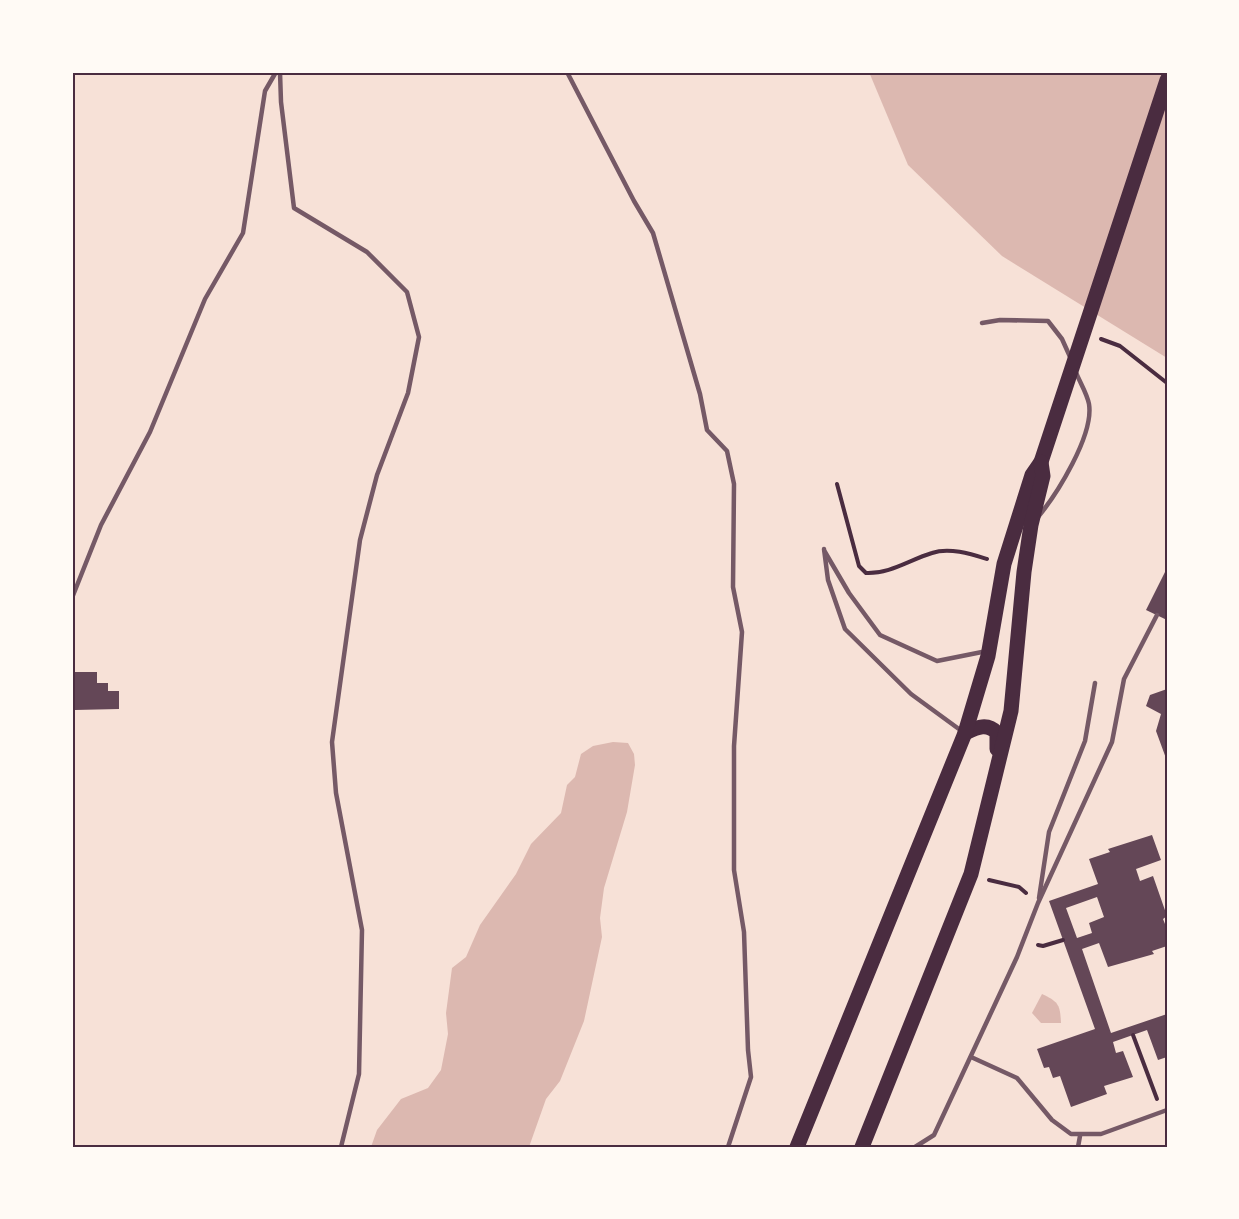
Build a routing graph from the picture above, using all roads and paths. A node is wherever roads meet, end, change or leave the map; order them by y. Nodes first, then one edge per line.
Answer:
1 (278, 72) edge
2 (567, 72) edge
3 (1167, 80) edge
4 (982, 323) dead end
5 (1100, 339) dead end
6 (1167, 383) edge
7 (1041, 462) junction
8 (837, 484) dead end
9 (1031, 525) junction
10 (991, 560) dead end
11 (72, 598) edge
12 (1157, 615) dead end
13 (989, 651) junction
14 (1095, 683) dead end
15 (964, 733) junction
16 (996, 764) junction
17 (1003, 884) dead end
18 (1013, 886) dead end
19 (1038, 903) junction
20 (1063, 939) dead end
21 (1024, 941) junction
22 (1133, 1035) dead end
23 (971, 1057) junction
24 (1164, 1111) edge
25 (1080, 1136) junction
26 (341, 1147) edge
27 (728, 1147) edge
28 (797, 1147) edge
29 (862, 1147) edge
30 (915, 1147) edge
31 (1078, 1147) edge

1 - 11 lane
1 - 26 lane
2 - 27 lane
3 - 7 main road
4 - 9 lane
5 - 6 path
7 - 9 main road
7 - 13 main road
8 - 10 path
9 - 16 main road
12 - 19 lane
13 - 15 main road
13 - 15 lane
14 - 19 lane
15 - 16 main road
15 - 28 main road
16 - 29 main road
17 - 18 path
19 - 21 lane
20 - 21 path
21 - 23 lane
22 - 24 path
23 - 25 lane
23 - 30 lane
24 - 25 lane
25 - 31 lane

